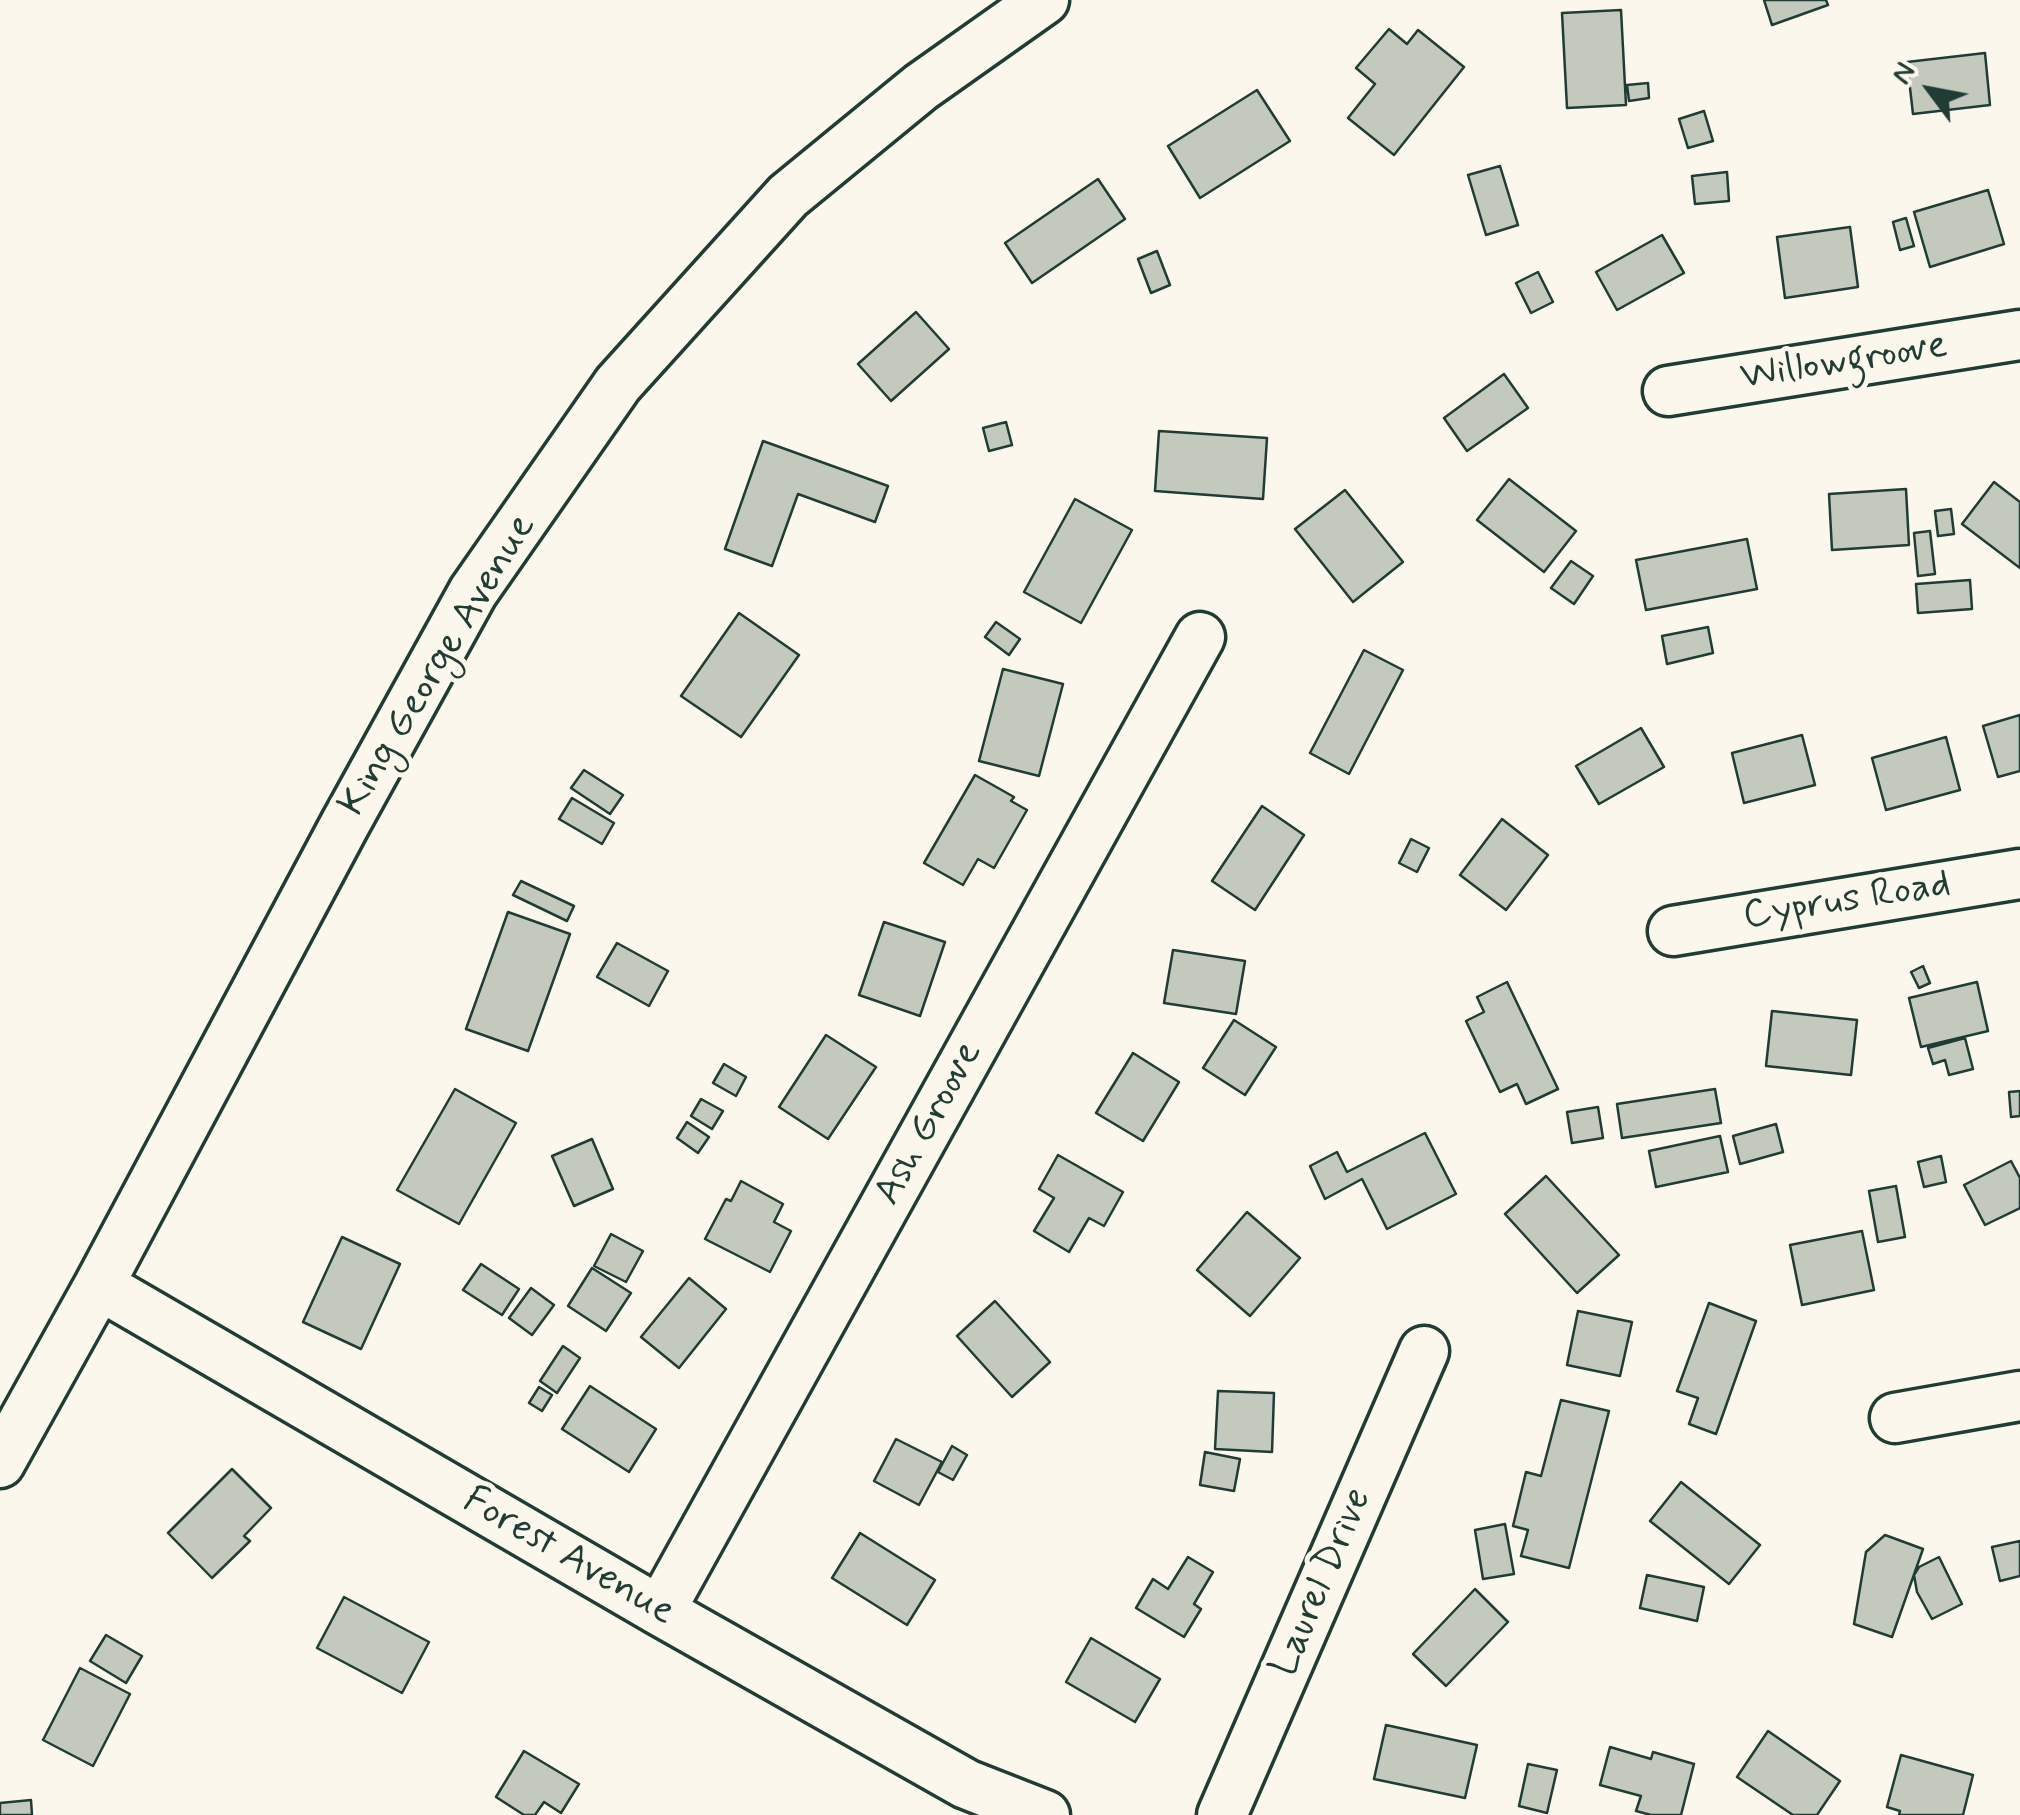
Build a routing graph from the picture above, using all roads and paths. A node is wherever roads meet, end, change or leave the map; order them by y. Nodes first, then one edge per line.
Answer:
1 (1044, 0) edge
2 (2020, 335) edge
3 (1668, 391) dead end
4 (1200, 636) dead end
5 (2020, 874) edge
6 (1673, 931) dead end
7 (99, 1285) junction
8 (1424, 1351) dead end
9 (2020, 1396) edge
10 (1895, 1418) dead end
11 (0, 1463) edge
12 (660, 1611) junction
13 (1045, 1815) edge
14 (1222, 1815) edge

1 - 7 street, King George Avenue
2 - 3 street, Willowgroove
4 - 12 street, Ash Groove
5 - 6 street, Cyprus Road
7 - 11 street, King George Avenue
7 - 12 street, Forest Avenue
8 - 14 street, Laurel Drive
9 - 10 street
12 - 13 street, Forest Avenue

